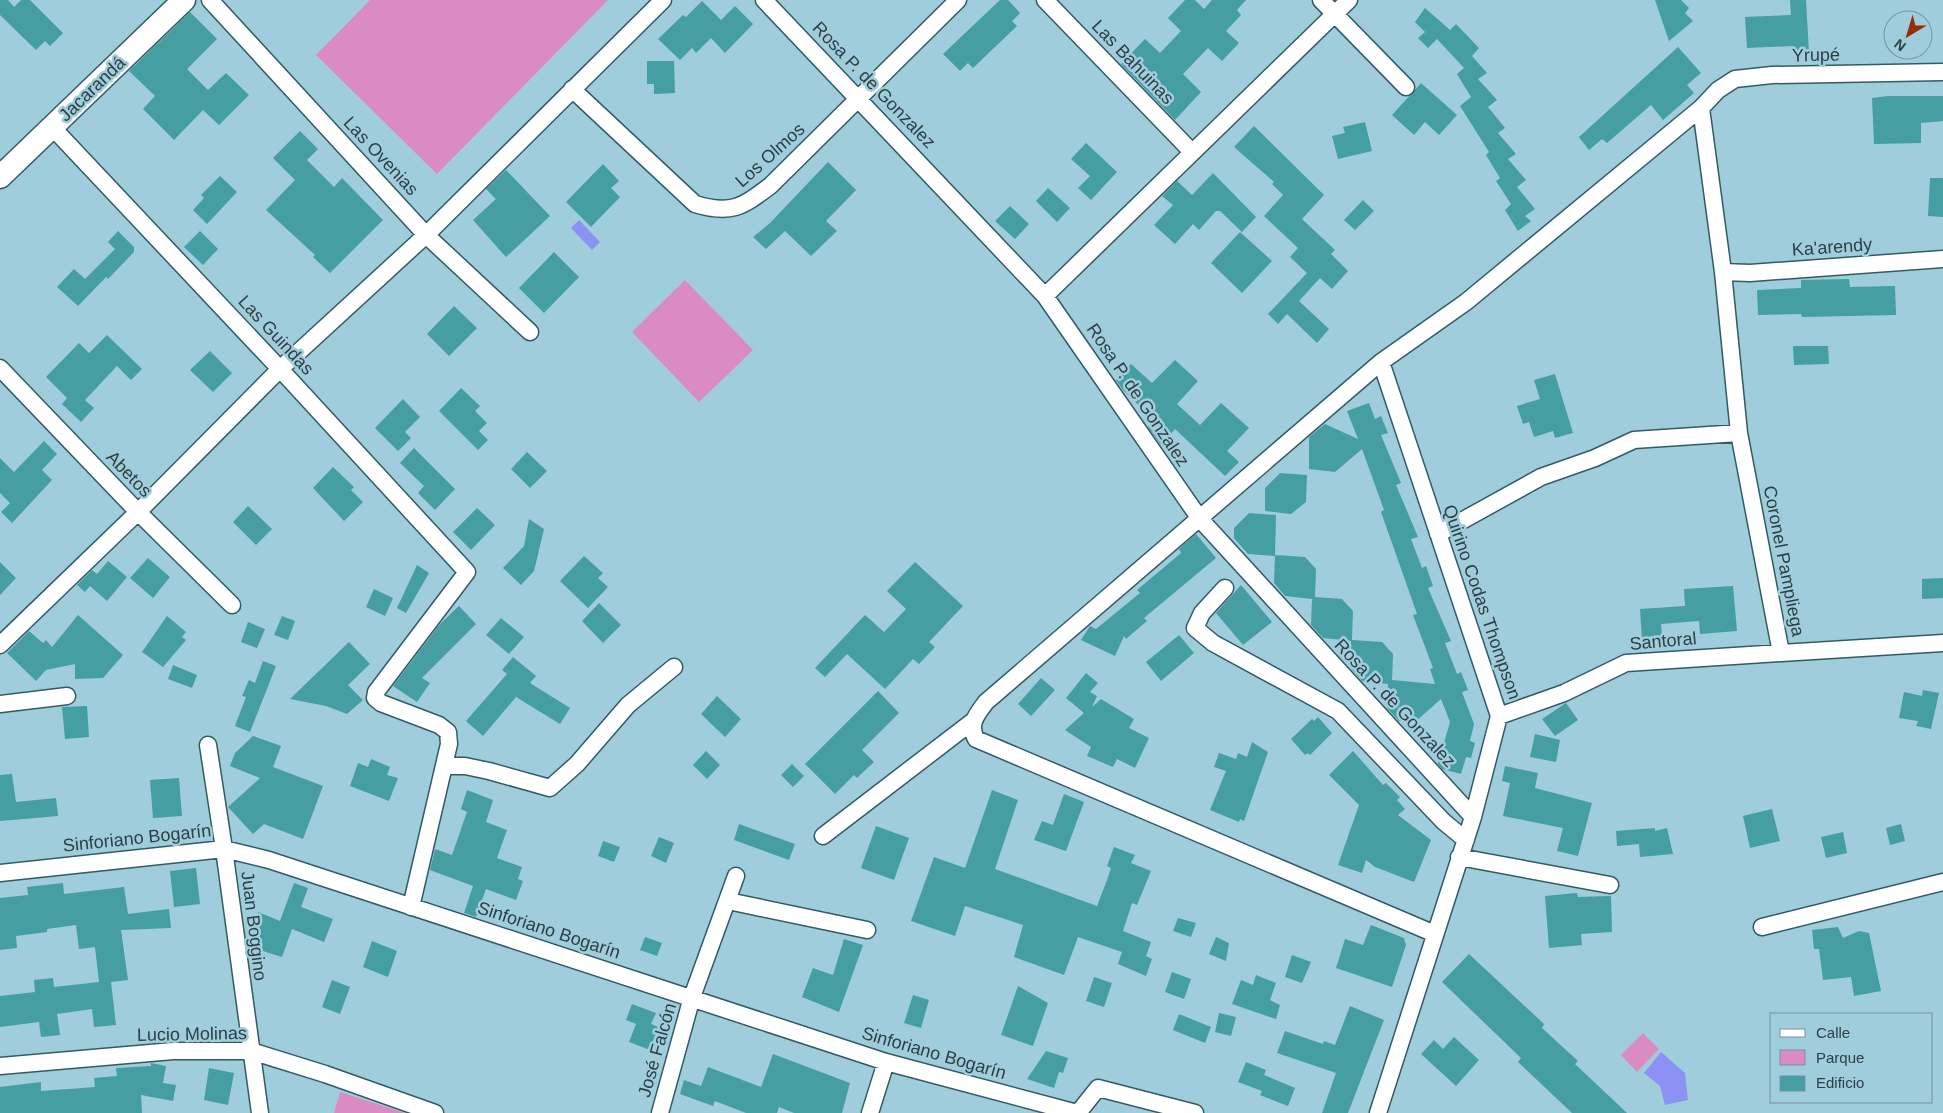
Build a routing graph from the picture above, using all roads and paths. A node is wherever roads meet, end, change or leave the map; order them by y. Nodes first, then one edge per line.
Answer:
1 (184, 0) edge
2 (210, 0) edge
3 (663, 0) edge
4 (764, 0) edge
5 (958, 0) edge
6 (1045, 0) edge
7 (1321, 0) edge
8 (1349, 0) edge
9 (1334, 14) junction
10 (1943, 72) edge
11 (1406, 87) dead end
12 (572, 89) junction
13 (859, 98) junction
14 (1701, 108) junction
15 (53, 128) junction
16 (1192, 152) junction
17 (0, 177) edge
18 (426, 235) junction
19 (1943, 259) edge
20 (1723, 272) junction
21 (1045, 296) junction
22 (530, 332) dead end
23 (1381, 362) junction
24 (0, 368) edge
25 (280, 369) junction
26 (1739, 433) junction
27 (138, 512) junction
28 (1200, 519) junction
29 (1438, 534) junction
30 (1225, 588) dead end
31 (232, 604) dead end
32 (1943, 643) edge
33 (0, 645) edge
34 (1781, 653) junction
35 (674, 668) dead end
36 (67, 696) dead end
37 (0, 704) edge
38 (1499, 716) junction
39 (973, 721) junction
40 (208, 745) dead end
41 (444, 766) junction
42 (1473, 818) junction
43 (823, 836) dead end
44 (1466, 840) junction
45 (224, 849) junction
46 (1459, 857) junction
47 (0, 873) edge
48 (736, 876) dead end
49 (1943, 882) edge
50 (1610, 885) dead end
51 (728, 901) junction
52 (411, 907) junction
53 (1762, 927) dead end
54 (867, 930) dead end
55 (1434, 934) junction
56 (692, 997) junction
57 (250, 1051) junction
58 (886, 1062) junction
59 (0, 1066) edge
60 (260, 1113) edge
61 (435, 1113) edge
62 (660, 1113) edge
63 (870, 1113) edge
64 (1078, 1113) edge
65 (1195, 1113) edge
66 (1378, 1113) edge

1 - 15 street, Jacarandá
2 - 18 street, Las Ovenias
3 - 12 street
4 - 13 street, Rosa P. de Gonzalez
5 - 13 street, Los Olmos
6 - 16 street, Las Bahuinas
7 - 9 street
8 - 9 street
9 - 11 street
9 - 16 street
10 - 14 street, Yrupé
12 - 13 street, Los Olmos
12 - 18 street
13 - 21 street, Rosa P. de Gonzalez
14 - 20 street, Coronel Pampliega
14 - 23 street, Yrupé
15 - 17 street, Jacarandá
15 - 25 street, Las Guindas
16 - 21 street
18 - 22 street, Las Ovenias
18 - 25 street
19 - 20 street, Ka'arendy
20 - 26 street, Coronel Pampliega
21 - 28 street, Rosa P. de Gonzalez
23 - 28 street, Yrupé
23 - 29 street, Quirino Codas Thompson
24 - 27 street, Abetos
25 - 27 street
25 - 41 street, Las Guindas
26 - 29 street
26 - 34 street, Coronel Pampliega
27 - 31 street, Abetos
27 - 33 street
28 - 39 street, Yrupé
28 - 42 street, Rosa P. de Gonzalez
29 - 38 street, Quirino Codas Thompson
30 - 44 street
32 - 34 street, Coronel Pampliega
34 - 38 street, Santoral
35 - 41 street
36 - 37 street
38 - 42 street, Quirino Codas Thompson
39 - 43 street, Yrupé
39 - 55 street
40 - 45 street, Juan Boggino
41 - 52 street
42 - 44 street, Quirino Codas Thompson
44 - 46 street, Quirino Codas Thompson
45 - 47 street, Sinforiano Bogarín
45 - 52 street, Sinforiano Bogarín
45 - 57 street, Juan Boggino
46 - 50 street
46 - 55 street, Quirino Codas Thompson
48 - 51 street, José Falcón
49 - 53 street
51 - 54 street
51 - 56 street, José Falcón
52 - 56 street, Sinforiano Bogarín
55 - 66 street, Quirino Codas Thompson
56 - 58 street, Sinforiano Bogarín
56 - 62 street, José Falcón
57 - 59 street, Lucio Molinas
57 - 60 street, Juan Boggino
57 - 61 street, Lucio Molinas
58 - 63 street
58 - 64 street, Sinforiano Bogarín
64 - 65 street

